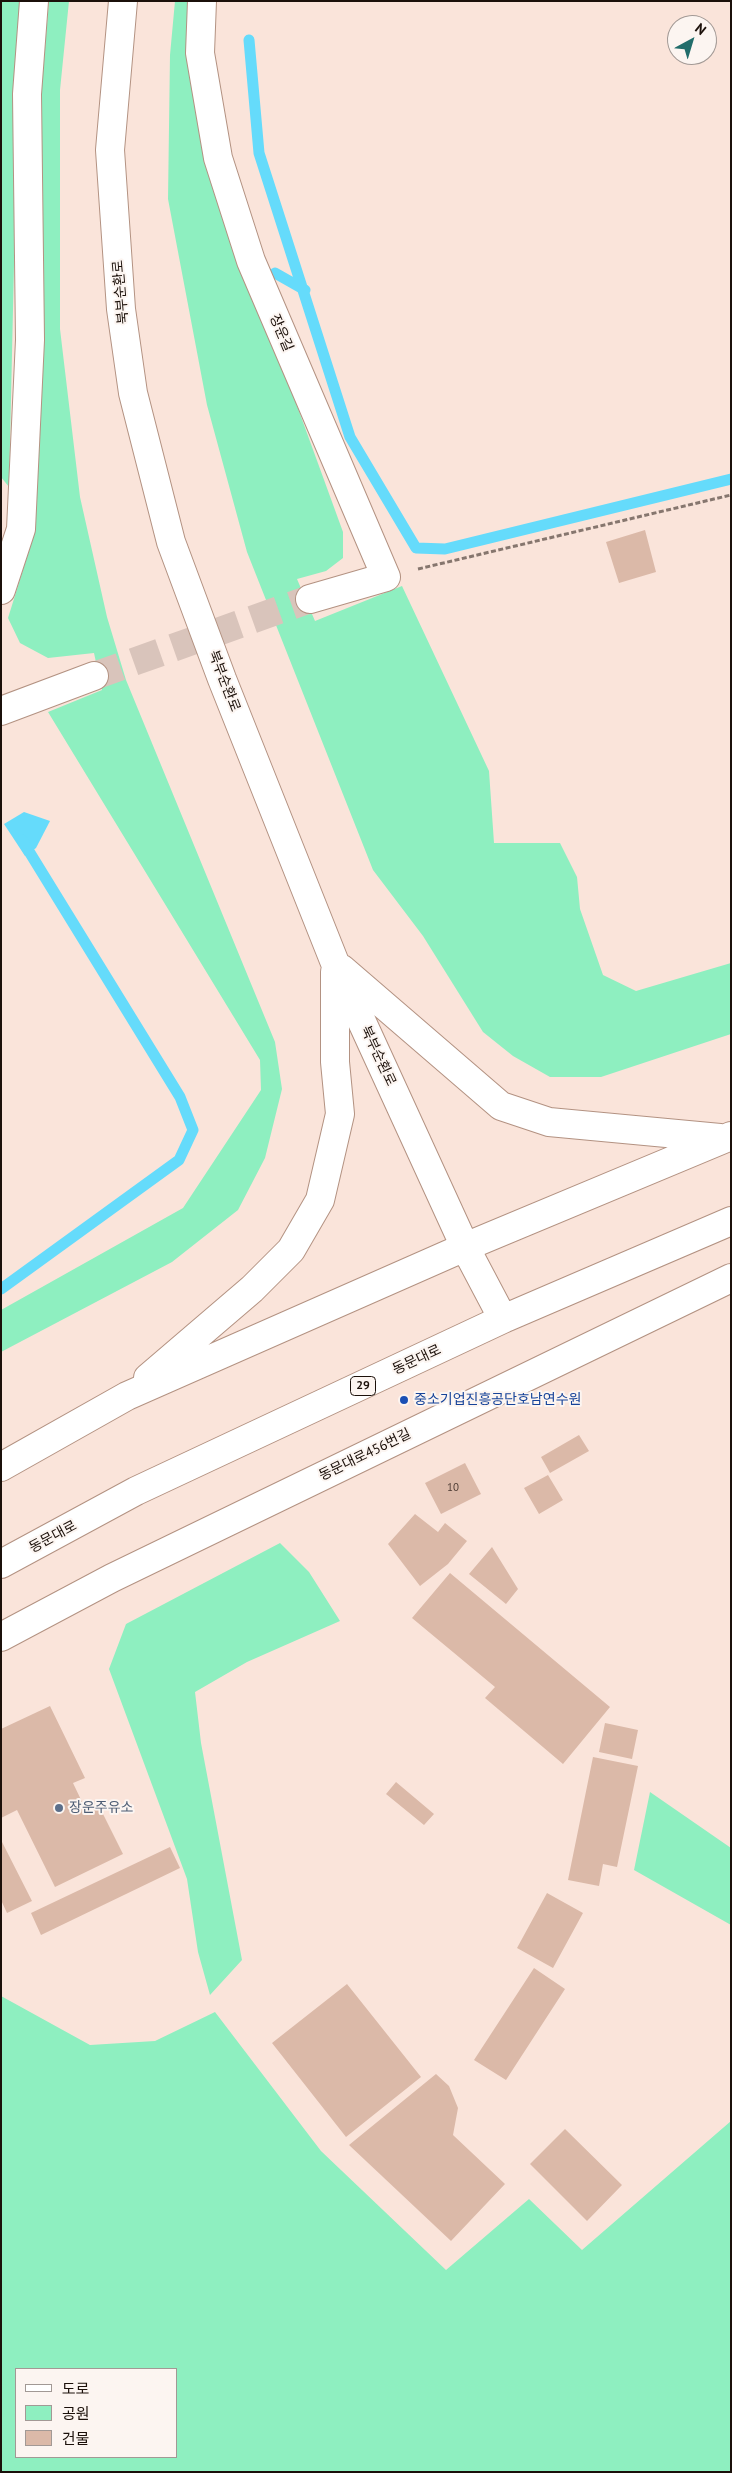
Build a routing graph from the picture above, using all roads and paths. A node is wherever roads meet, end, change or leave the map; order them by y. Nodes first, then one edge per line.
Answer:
1 (34, 1) edge
2 (123, 1) edge
3 (202, 1) edge
4 (731, 495) edge
5 (386, 577) junction
6 (1, 590) edge
7 (310, 599) tunnel mouth
8 (94, 676) tunnel mouth
9 (1, 711) edge
10 (335, 963) junction
11 (727, 1137) edge
12 (731, 1221) edge
13 (465, 1246) junction
14 (731, 1278) edge
15 (503, 1319) junction
16 (127, 1396) junction
17 (1, 1467) edge
18 (1, 1564) edge
19 (1, 1637) edge

1 - 6 main road
2 - 10 main road, 북부순환로
3 - 5 main road, 장운길
4 - 5 path
5 - 7 main road
8 - 9 main road
10 - 11 main road
10 - 13 main road, 북부순환로
10 - 16 main road
11 - 13 main road
12 - 15 main road, 동문대로 / 29
13 - 15 main road, 북부순환로
13 - 16 main road
14 - 19 main road, 동문대로456번길
15 - 18 main road, 동문대로 / 29
16 - 17 main road

